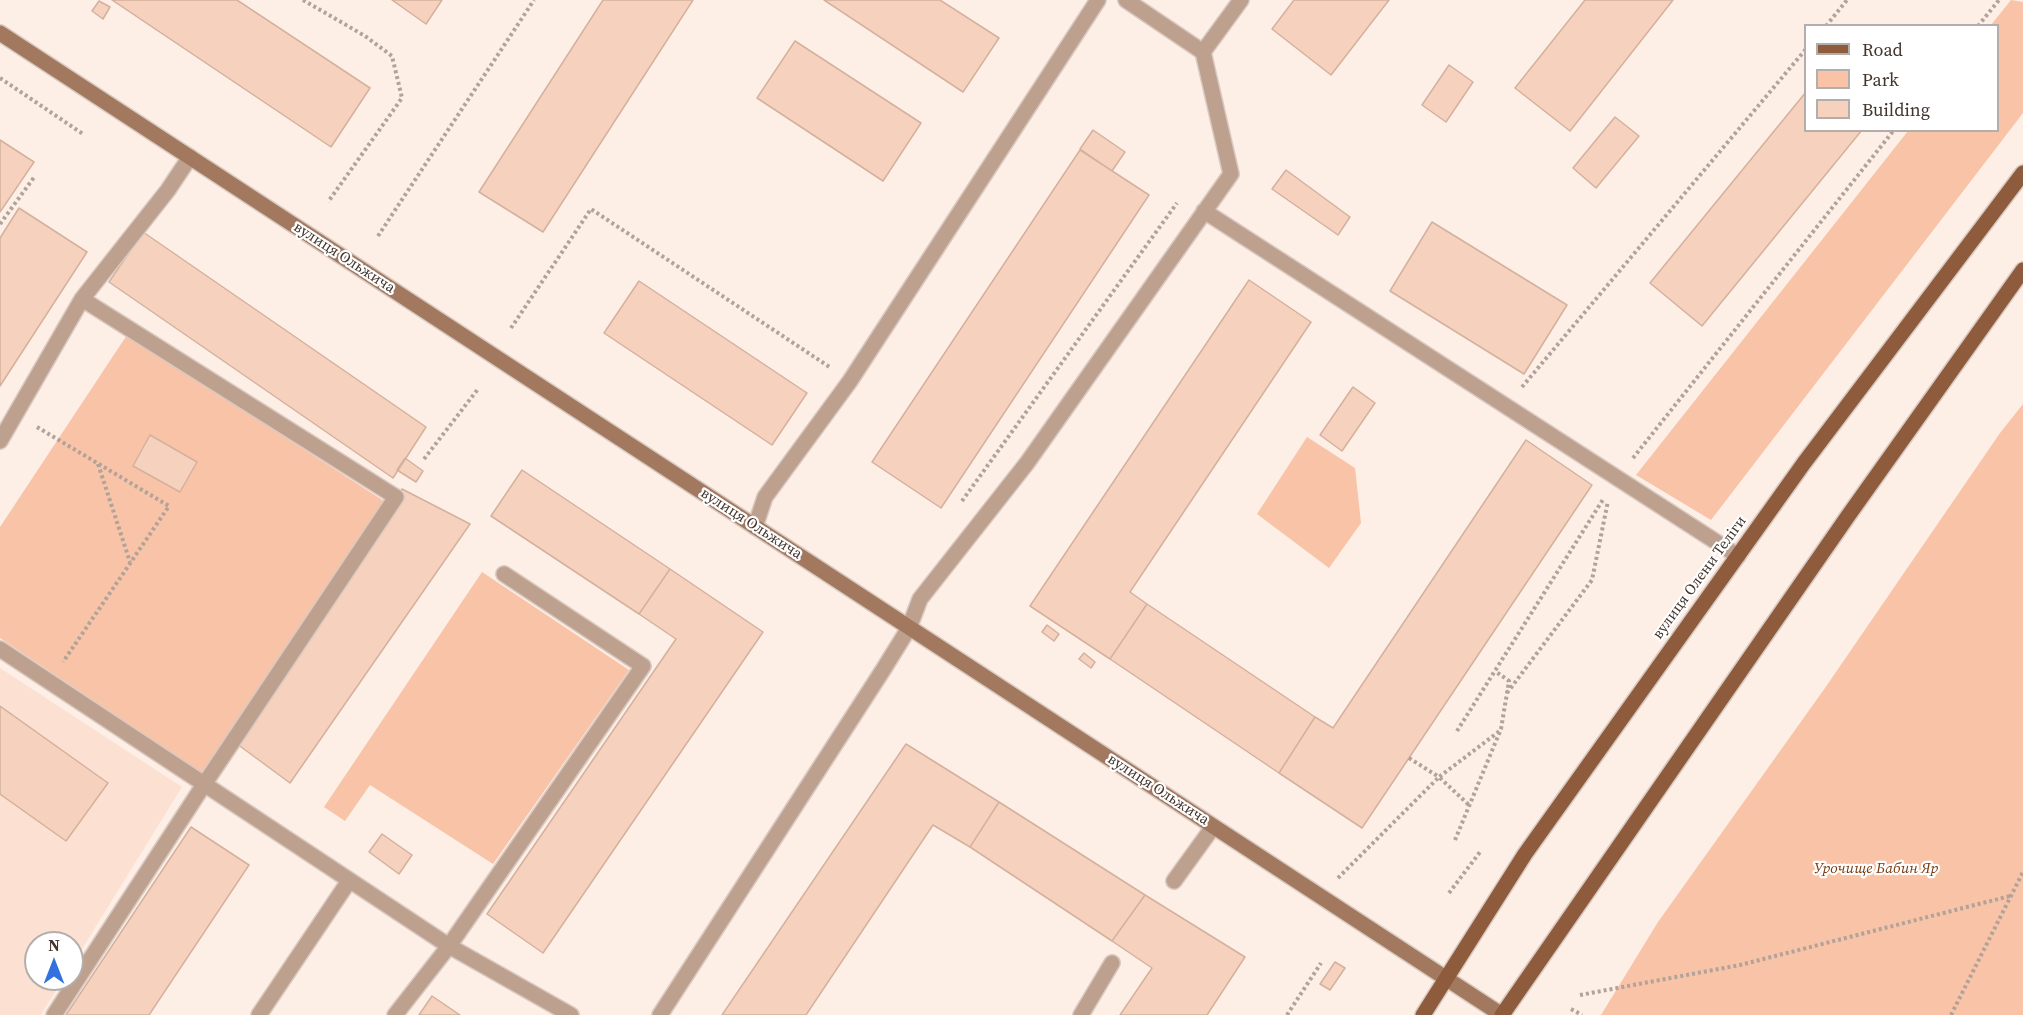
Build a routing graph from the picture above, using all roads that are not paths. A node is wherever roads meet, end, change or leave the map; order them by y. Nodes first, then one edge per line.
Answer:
1 (1098, 0) edge
2 (1126, 0) edge
3 (1241, 0) edge
4 (0, 33) edge
5 (1203, 52) junction
6 (190, 157) junction
7 (2023, 173) edge
8 (1204, 211) junction
9 (2023, 270) edge
10 (82, 299) junction
11 (0, 441) edge
12 (755, 527) junction
13 (1738, 556) junction
14 (504, 574) dead end
15 (909, 628) junction
16 (0, 649) edge
17 (205, 783) junction
18 (1213, 826) junction
19 (349, 881) junction
20 (1174, 881) dead end
21 (449, 946) junction
22 (1112, 963) dead end
23 (1445, 979) junction
24 (54, 1015) edge
25 (259, 1015) edge
26 (395, 1015) edge
27 (571, 1015) edge
28 (660, 1015) edge
29 (1081, 1015) edge
30 (1422, 1015) edge
31 (1502, 1015) edge

1 - 12 lane
2 - 5 lane
3 - 5 lane
4 - 6 main road, вулиця Ольжича
5 - 8 lane
6 - 10 lane
6 - 12 main road, вулиця Ольжича
7 - 13 main road, вулиця Олени Теліги
8 - 13 lane
8 - 15 lane
9 - 31 main road
10 - 11 lane
10 - 17 lane
12 - 15 main road, вулиця Ольжича
13 - 23 main road, вулиця Олени Теліги
14 - 21 lane
15 - 18 main road, вулиця Ольжича
15 - 28 lane
16 - 17 lane
17 - 19 lane
17 - 24 lane
18 - 20 lane
18 - 23 main road, вулиця Ольжича
19 - 21 lane
19 - 25 lane
21 - 26 lane
21 - 27 lane
22 - 29 lane
23 - 30 main road, вулиця Олени Теліги
23 - 31 main road, вулиця Ольжича

